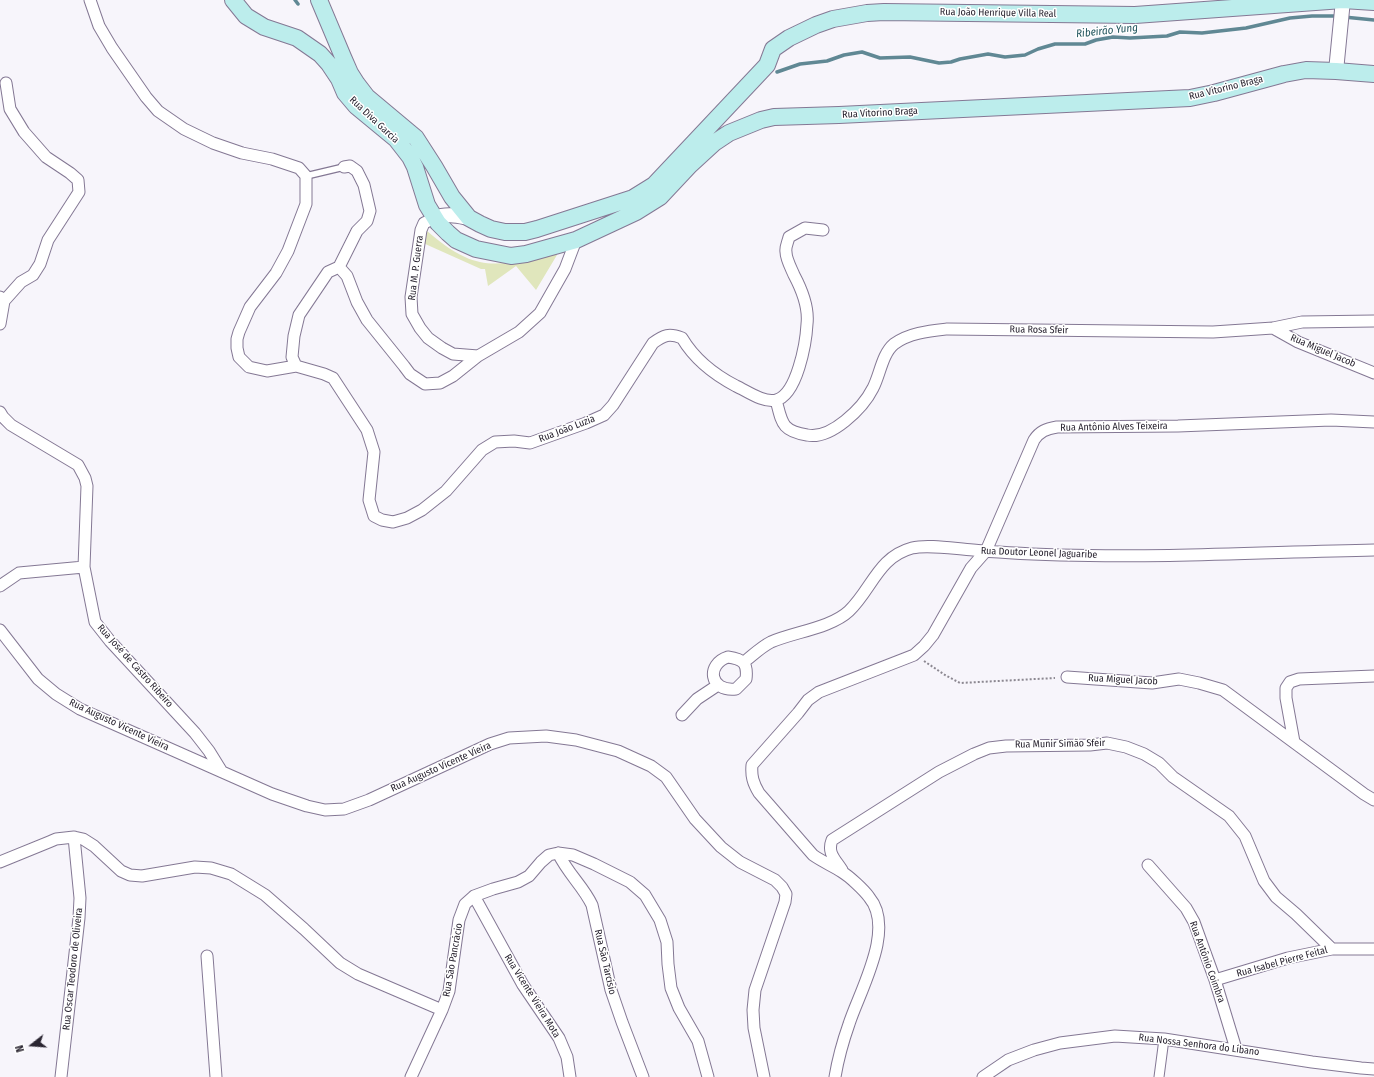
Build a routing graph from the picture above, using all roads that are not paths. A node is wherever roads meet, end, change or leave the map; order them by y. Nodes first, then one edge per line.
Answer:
1 (90, 0) edge
2 (234, 0) edge
3 (319, 0) edge
4 (1374, 2) edge
5 (1342, 4) edge
6 (1336, 71) junction
7 (1374, 74) edge
8 (6, 83) dead end
9 (344, 167) joint
10 (306, 176) junction
11 (435, 218) junction
12 (469, 218) junction
13 (823, 230) dead end
14 (576, 240) junction
15 (339, 267) junction
16 (2, 299) edge
17 (1374, 321) edge
18 (0, 324) edge
19 (1273, 328) junction
20 (478, 356) junction
21 (296, 366) junction
22 (1374, 373) edge
23 (776, 400) junction
24 (0, 412) edge
25 (1374, 422) edge
26 (1374, 550) edge
27 (986, 551) junction
28 (84, 567) junction
29 (0, 586) edge
30 (0, 630) edge
31 (744, 662) junction
32 (1374, 676) edge
33 (1067, 677) road end
34 (718, 685) junction
35 (682, 715) dead end
36 (1294, 742) junction
37 (222, 772) junction
38 (1374, 800) edge
39 (74, 837) junction
40 (558, 853) junction
41 (0, 862) edge
42 (1148, 865) dead end
43 (843, 872) junction
44 (474, 896) junction
45 (1332, 949) junction
46 (1374, 949) edge
47 (207, 956) dead end
48 (1215, 980) junction
49 (442, 1010) junction
50 (1164, 1039) junction
51 (1236, 1049) junction
52 (1374, 1069) edge
53 (61, 1077) edge
54 (216, 1077) edge
55 (411, 1077) edge
56 (570, 1077) edge
57 (643, 1077) edge
58 (708, 1077) edge
59 (764, 1077) edge
60 (835, 1077) edge
61 (983, 1077) edge
62 (1159, 1077) edge

1 - 10 street
2 - 11 main road, Rua Diva Garcia
3 - 12 main road
4 - 5 main road, Rua João Henrique Villa Real
5 - 6 street
5 - 12 main road, Rua João Henrique Villa Real
6 - 7 main road, Rua Vitorino Braga
6 - 14 main road, Rua Vitorino Braga
8 - 16 street
9 - 10 lane
9 - 15 street
10 - 21 street
11 - 12 street
11 - 14 main road, Rua Vitorino Braga
11 - 20 street, Rua M. P. Guerra
13 - 23 street
14 - 20 street
15 - 20 street
15 - 21 street
16 - 18 street
17 - 19 street, Rua Rosa Sfeir
19 - 22 street, Rua Miguel Jacob
19 - 23 street, Rua Rosa Sfeir
21 - 23 street, Rua João Luzia
24 - 28 street, Rua José de Castro Ribeiro
25 - 27 street, Rua Antônio Alves Teixeira
26 - 27 street, Rua Doutor Leonel Jaguaribe
27 - 31 street, Rua Doutor Leonel Jaguaribe
27 - 43 street, Rua Antônio Alves Teixeira
28 - 29 street
28 - 37 street, Rua José de Castro Ribeiro
30 - 37 street, Rua Augusto Vicente Vieira
31 - 34 street
31 - 34 street
32 - 36 street
33 - 36 street, Rua Miguel Jacob
34 - 35 street
36 - 38 street, Rua Miguel Jacob
37 - 59 street, Rua Augusto Vicente Vieira
39 - 41 street
39 - 49 street
39 - 53 street, Rua Oscar Teodoro de Oliveira
40 - 44 street
40 - 57 street, Rua São Tarcísio
40 - 58 street
42 - 48 street, Rua Antônio Coimbra
43 - 45 street, Rua Munir Simão Sfeir
43 - 60 street
44 - 49 street, Rua São Pancrácio
44 - 56 street, Rua Vicente Vieira Mota
45 - 46 street, Rua Isabel Pierre Feital
45 - 48 street, Rua Isabel Pierre Feital
47 - 54 street
48 - 51 street, Rua Antônio Coimbra
49 - 55 street, Rua São Pancrácio
50 - 51 street, Rua Nossa Senhora do Líbano
50 - 61 street, Rua Nossa Senhora do Líbano
50 - 62 street
51 - 52 street, Rua Nossa Senhora do Líbano

